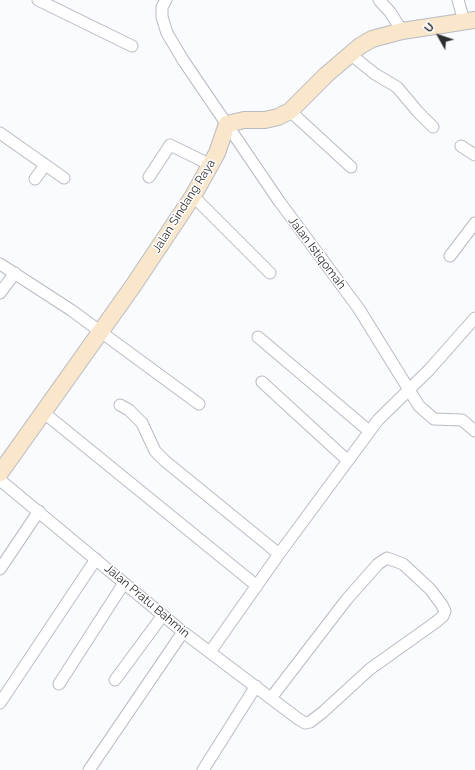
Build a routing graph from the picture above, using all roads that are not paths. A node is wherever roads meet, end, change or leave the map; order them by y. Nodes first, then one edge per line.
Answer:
1 (38, 0) edge
2 (379, 0) edge
3 (458, 0) edge
4 (161, 2) edge
5 (470, 21) edge
6 (402, 31) junction
7 (132, 46) dead end
8 (350, 54) junction
9 (290, 111) junction
10 (224, 120) junction
11 (433, 128) dead end
12 (0, 133) edge
13 (461, 146) dead end
14 (475, 155) edge
15 (45, 165) junction
16 (211, 165) junction
17 (351, 167) dead end
18 (64, 178) dead end
19 (149, 178) dead end
20 (34, 179) dead end
21 (193, 196) junction
22 (475, 222) edge
23 (450, 256) dead end
24 (0, 264) edge
25 (15, 273) junction
26 (270, 273) dead end
27 (0, 293) edge
28 (475, 318) edge
29 (101, 331) junction
30 (258, 337) dead end
31 (262, 382) dead end
32 (408, 391) junction
33 (198, 404) dead end
34 (120, 405) dead end
35 (43, 412) junction
36 (369, 431) junction
37 (475, 431) edge
38 (347, 460) junction
39 (0, 473) edge
40 (0, 480) edge
41 (39, 511) junction
42 (279, 554) junction
43 (96, 559) junction
44 (0, 570) edge
45 (124, 583) junction
46 (257, 586) junction
47 (163, 615) junction
48 (182, 632) junction
49 (210, 652) junction
50 (114, 680) dead end
51 (59, 684) dead end
52 (256, 686) junction
53 (271, 698) junction
54 (0, 703) edge
55 (89, 770) edge
56 (203, 770) edge

1 - 7 street
2 - 6 street
3 - 5 street
4 - 10 street, Jalan Istiqomah
5 - 6 street
6 - 8 street
8 - 9 street
8 - 11 street
9 - 10 street
9 - 17 street
10 - 16 street, Jalan Sindang Raya
10 - 32 street, Jalan Istiqomah
12 - 15 street
13 - 14 street
15 - 18 street
15 - 20 street
16 - 19 street
16 - 21 street, Jalan Sindang Raya
21 - 26 street
21 - 29 street, Jalan Sindang Raya
22 - 23 street
24 - 25 street
25 - 27 street
25 - 29 street
28 - 32 street
29 - 33 street
29 - 35 street, Jalan Sindang Raya
30 - 36 street
31 - 38 street
32 - 36 street
32 - 37 street, Jalan Istiqomah
34 - 42 street
35 - 39 street, Jalan Sindang Raya
35 - 46 street
36 - 38 street
38 - 42 street
40 - 41 street, Jalan Pratu Bahmin
41 - 43 street, Jalan Pratu Bahmin
41 - 44 street
42 - 46 street
43 - 45 street, Jalan Pratu Bahmin
43 - 54 street
45 - 47 street, Jalan Pratu Bahmin
45 - 51 street
46 - 49 street
47 - 48 street, Jalan Pratu Bahmin
47 - 50 street
48 - 49 street, Jalan Pratu Bahmin
48 - 55 street
49 - 52 street, Jalan Pratu Bahmin
52 - 53 street, Jalan Pratu Bahmin
52 - 56 street
53 - 53 street, Jalan Pratu Bahmin

